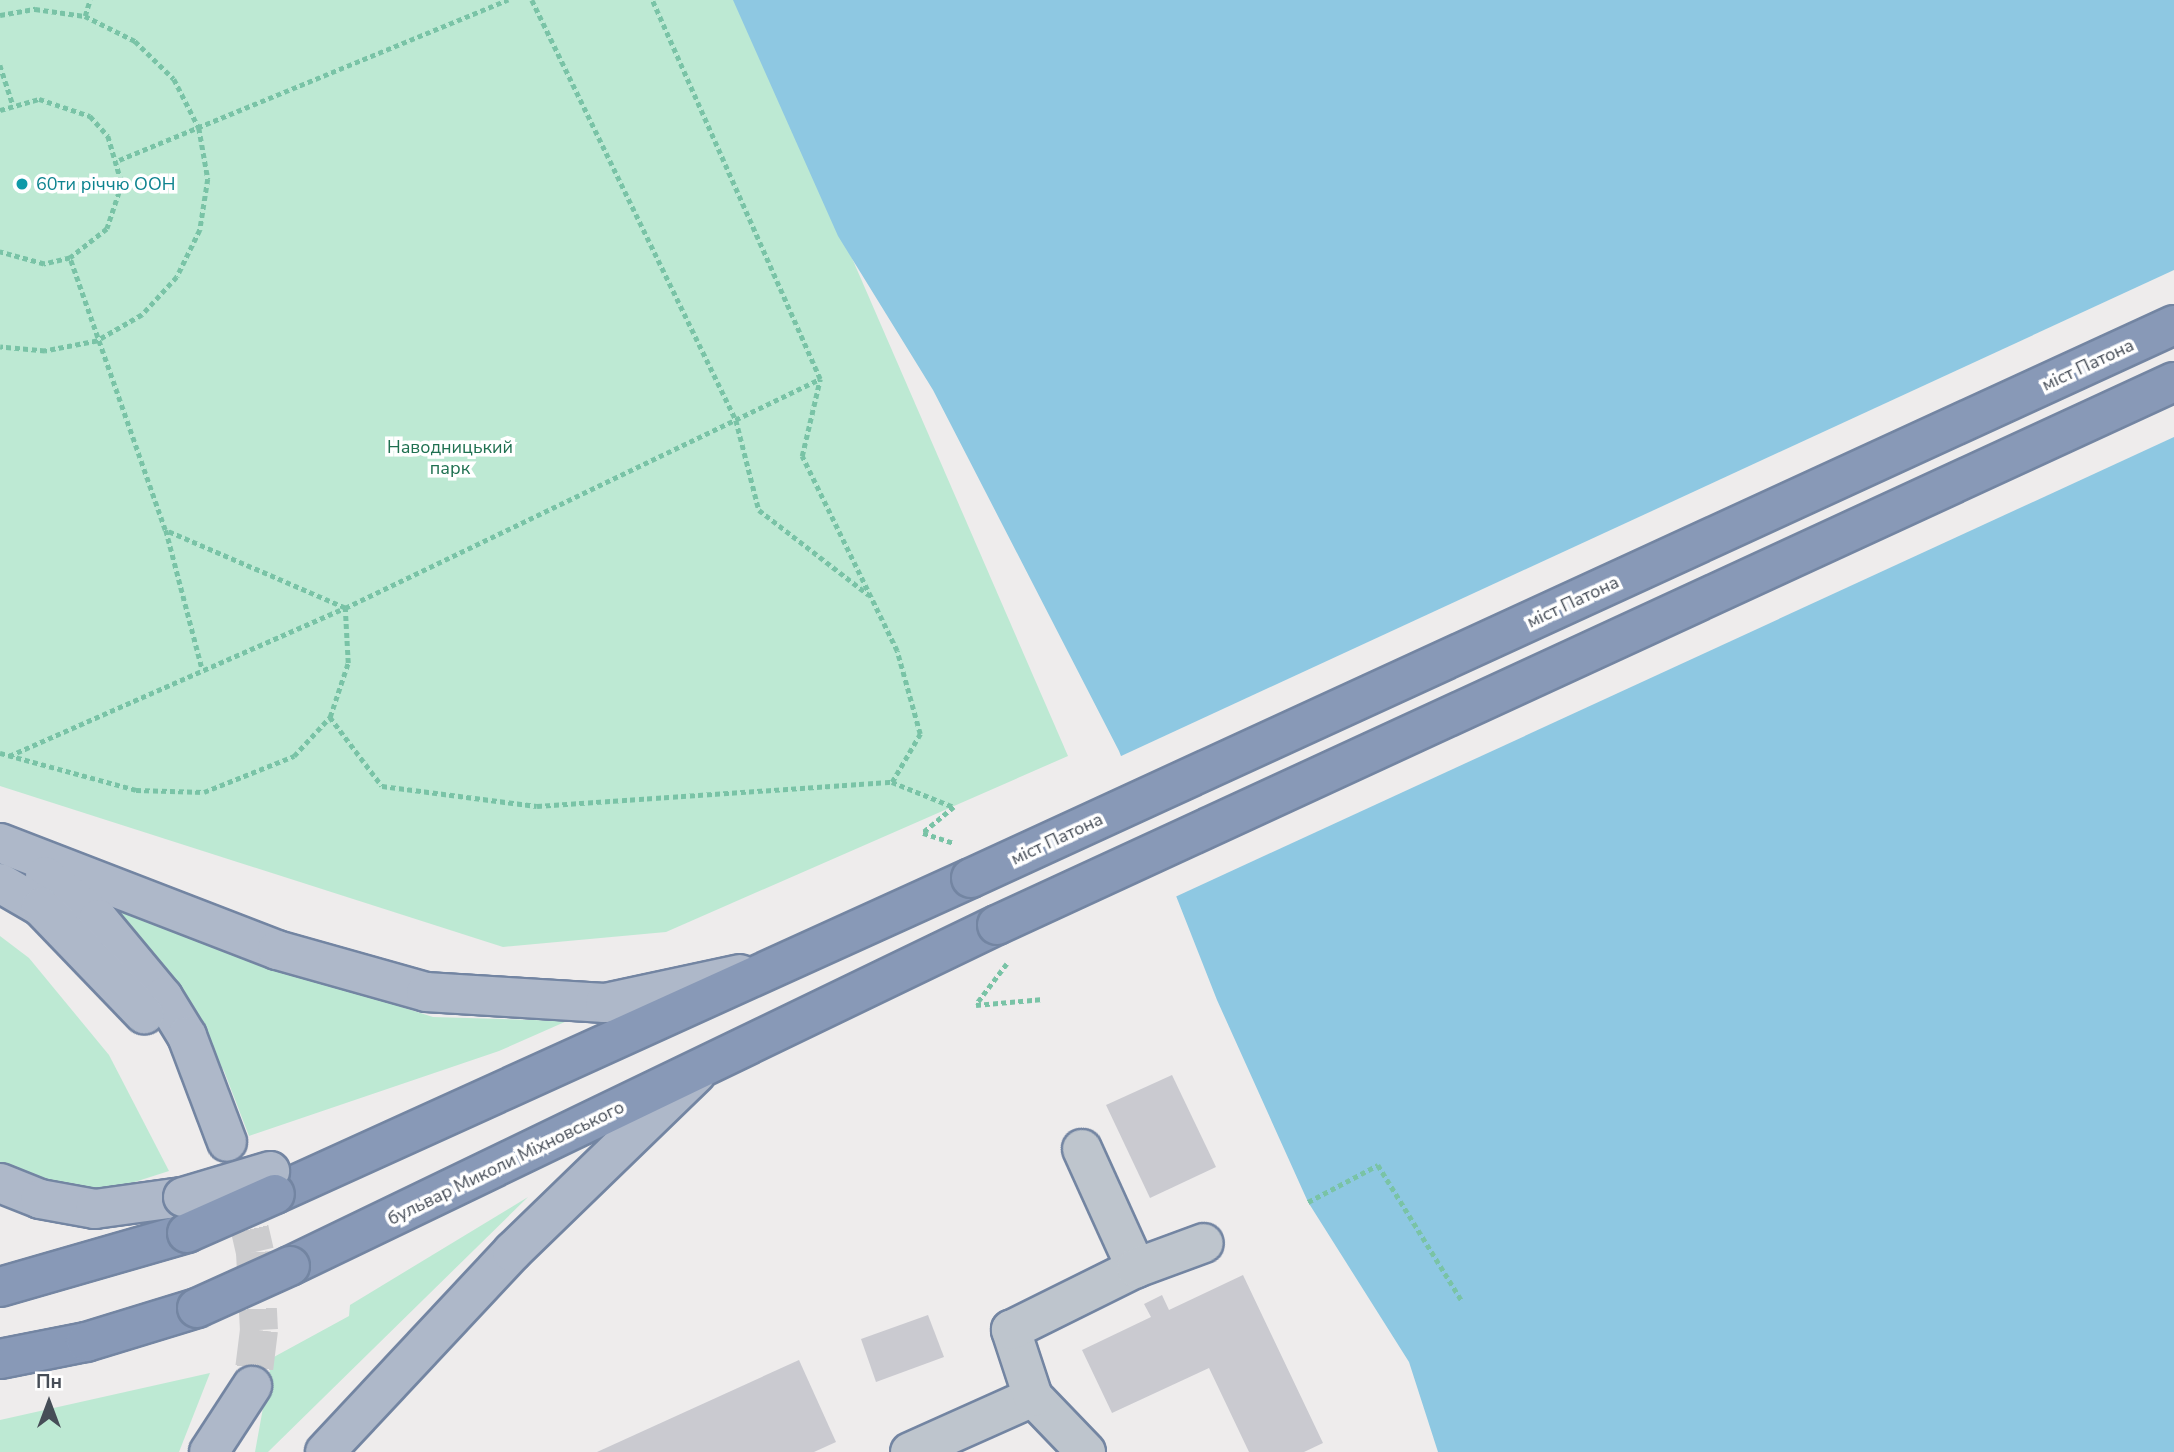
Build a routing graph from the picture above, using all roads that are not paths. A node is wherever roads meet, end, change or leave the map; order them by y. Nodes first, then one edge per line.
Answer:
1 (2174, 325) edge
2 (2174, 383) edge
3 (2, 858) edge
4 (793, 962) junction
5 (702, 1069) junction
6 (227, 1142) tunnel mouth
7 (1082, 1149) dead end
8 (0, 1183) edge
9 (185, 1215) junction
10 (1205, 1243) dead end
11 (1136, 1268) junction
12 (0, 1287) edge
13 (0, 1359) edge
14 (1033, 1396) junction
15 (209, 1452) edge
16 (230, 1452) edge
17 (325, 1452) edge
18 (910, 1452) edge
19 (1086, 1452) edge

1 - 4 highway, міст Патона, bridge
2 - 5 highway, бульвар Миколи Міхновського, bridge
3 - 4 main road
3 - 6 main road
4 - 9 highway, bridge
5 - 13 highway, бульвар Миколи Міхновського, bridge
5 - 17 main road
7 - 11 street
8 - 9 main road
9 - 12 highway
10 - 11 street
11 - 14 street
14 - 18 street
14 - 19 street
15 - 16 main road

